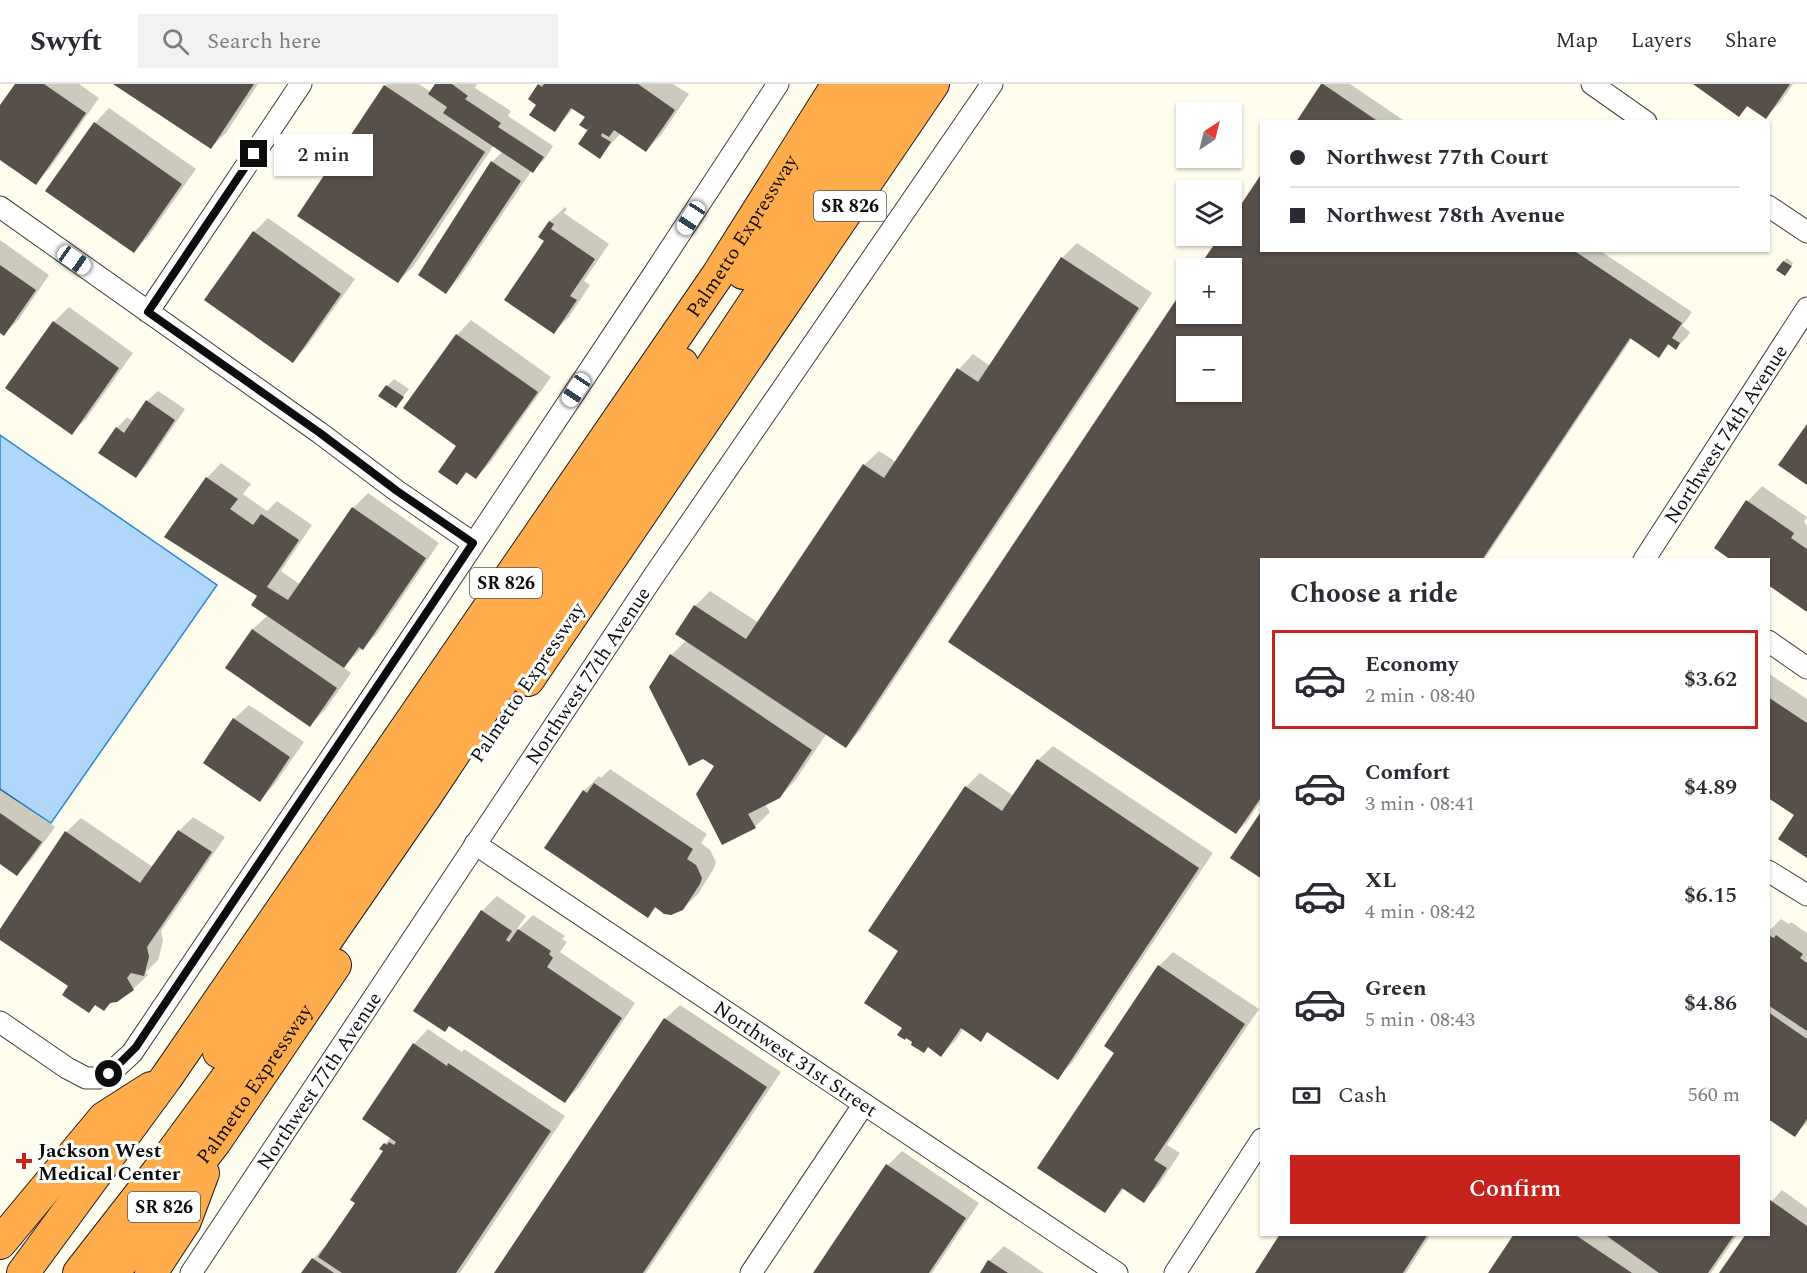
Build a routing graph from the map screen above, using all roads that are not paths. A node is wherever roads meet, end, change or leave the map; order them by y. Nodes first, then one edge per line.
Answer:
1 (301, 84) edge
2 (778, 84) edge
3 (838, 84) edge
4 (869, 84) edge
5 (992, 84) edge
6 (1592, 84) edge
7 (923, 89) edge
8 (1643, 120) edge
9 (0, 207) edge
10 (1770, 207) edge
11 (1807, 232) edge
12 (1807, 308) edge
13 (148, 312) junction
14 (473, 543) junction
15 (1646, 558) edge
16 (1770, 642) edge
17 (1807, 668) edge
18 (475, 844) junction
19 (1770, 872) edge
20 (1807, 895) edge
21 (0, 1022) edge
22 (166, 1078) junction
23 (864, 1104) junction
24 (215, 1142) junction
25 (1260, 1142) edge
26 (0, 1244) edge
27 (23, 1273) edge
28 (57, 1273) edge
29 (79, 1273) edge
30 (113, 1273) edge
31 (151, 1273) edge
32 (191, 1273) edge
33 (751, 1273) edge
34 (1117, 1273) edge
35 (1175, 1273) edge

1 - 13 street
2 - 14 street
3 - 22 highway, Palmetto Expressway / SR 826
4 - 28 highway
5 - 18 street, Northwest 77th Avenue
6 - 8 street
7 - 24 highway, Palmetto Expressway / SR 826
7 - 29 highway
9 - 13 street
10 - 11 street
12 - 15 street, Northwest 74th Avenue
13 - 14 street
14 - 21 street
16 - 17 street
18 - 23 street, Northwest 31st Street
18 - 32 street, Northwest 77th Avenue
19 - 20 street
22 - 26 highway
22 - 27 highway, Palmetto Expressway / SR 826
23 - 33 street
23 - 34 street, Northwest 31st Street
24 - 30 highway, Palmetto Expressway / SR 826
24 - 31 highway
25 - 35 street

